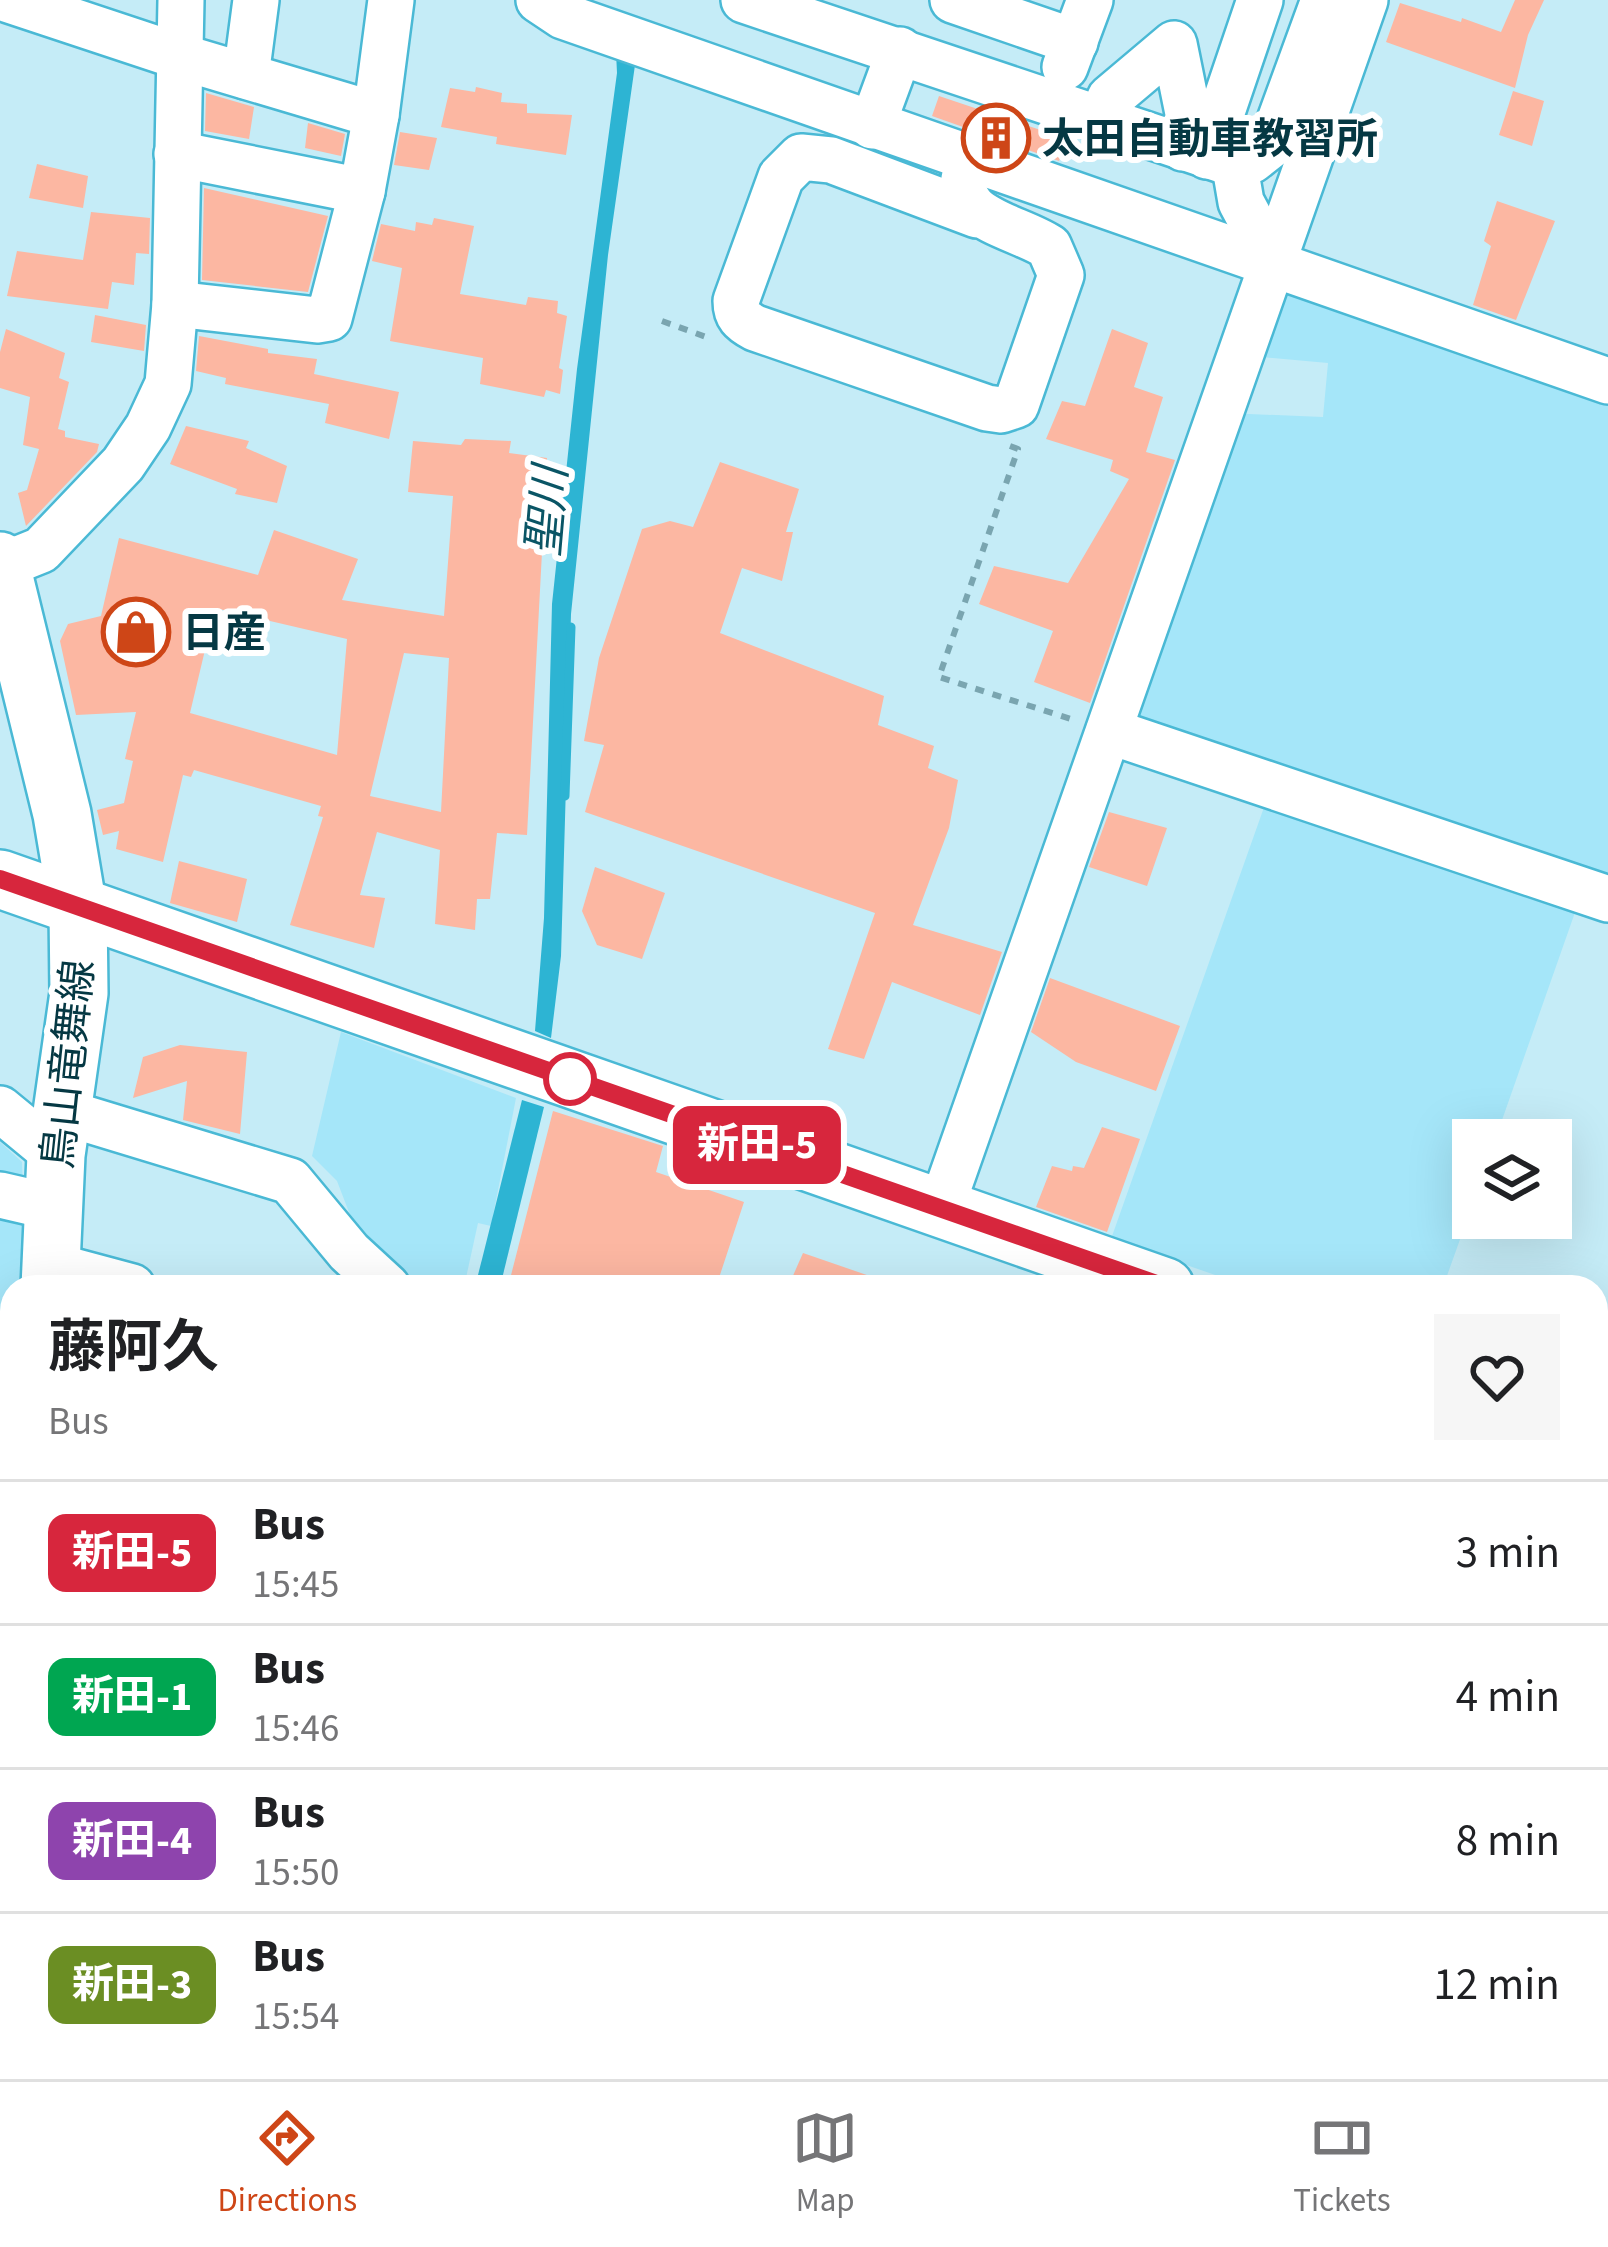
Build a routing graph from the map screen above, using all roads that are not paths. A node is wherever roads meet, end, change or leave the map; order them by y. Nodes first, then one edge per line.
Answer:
1 (10, 0) edge
2 (181, 0) edge
3 (256, 0) edge
4 (391, 0) edge
5 (538, 0) edge
6 (953, 0) edge
7 (1327, 2) edge
8 (774, 5) edge
9 (88, 13) edge
10 (859, 17) edge
11 (1082, 21) edge
12 (1260, 28) edge
13 (900, 50) junction
14 (178, 56) junction
15 (245, 76) junction
16 (1052, 104) junction
17 (376, 115) junction
18 (1101, 121) junction
19 (872, 126) junction
20 (177, 154) junction
21 (1208, 155) junction
22 (971, 159) junction
23 (362, 191) junction
24 (977, 215) junction
25 (1274, 264) junction
26 (176, 304) junction
27 (1608, 380) edge
28 (1, 564) edge
29 (1109, 731) junction
30 (0, 879) edge
31 (1608, 899) edge
32 (78, 909) junction
33 (0, 1109) edge
34 (43, 1167) edge
35 (940, 1211) junction
36 (50, 1275) edge
37 (374, 1275) edge
38 (1129, 1275) edge

1 - 9 street
2 - 14 street
3 - 15 street
4 - 17 street
5 - 19 street
6 - 11 street
7 - 21 street
7 - 25 street
8 - 10 street
9 - 14 street
10 - 13 street
11 - 16 street
12 - 21 street
13 - 16 street
13 - 19 street
14 - 15 street
14 - 20 street
15 - 17 street
16 - 18 street
17 - 23 street
18 - 21 street
18 - 21 street
19 - 22 street
20 - 23 street
20 - 26 street
21 - 25 street
22 - 24 street
22 - 25 street
23 - 26 street
24 - 24 street
25 - 27 street
25 - 29 street
26 - 28 street
28 - 32 main road, 鳥山竜舞線
29 - 31 street
29 - 35 street
30 - 32 main road
32 - 34 main road, 鳥山竜舞線
32 - 35 main road
33 - 34 street
34 - 36 main road, 鳥山竜舞線
34 - 37 street
35 - 38 main road

